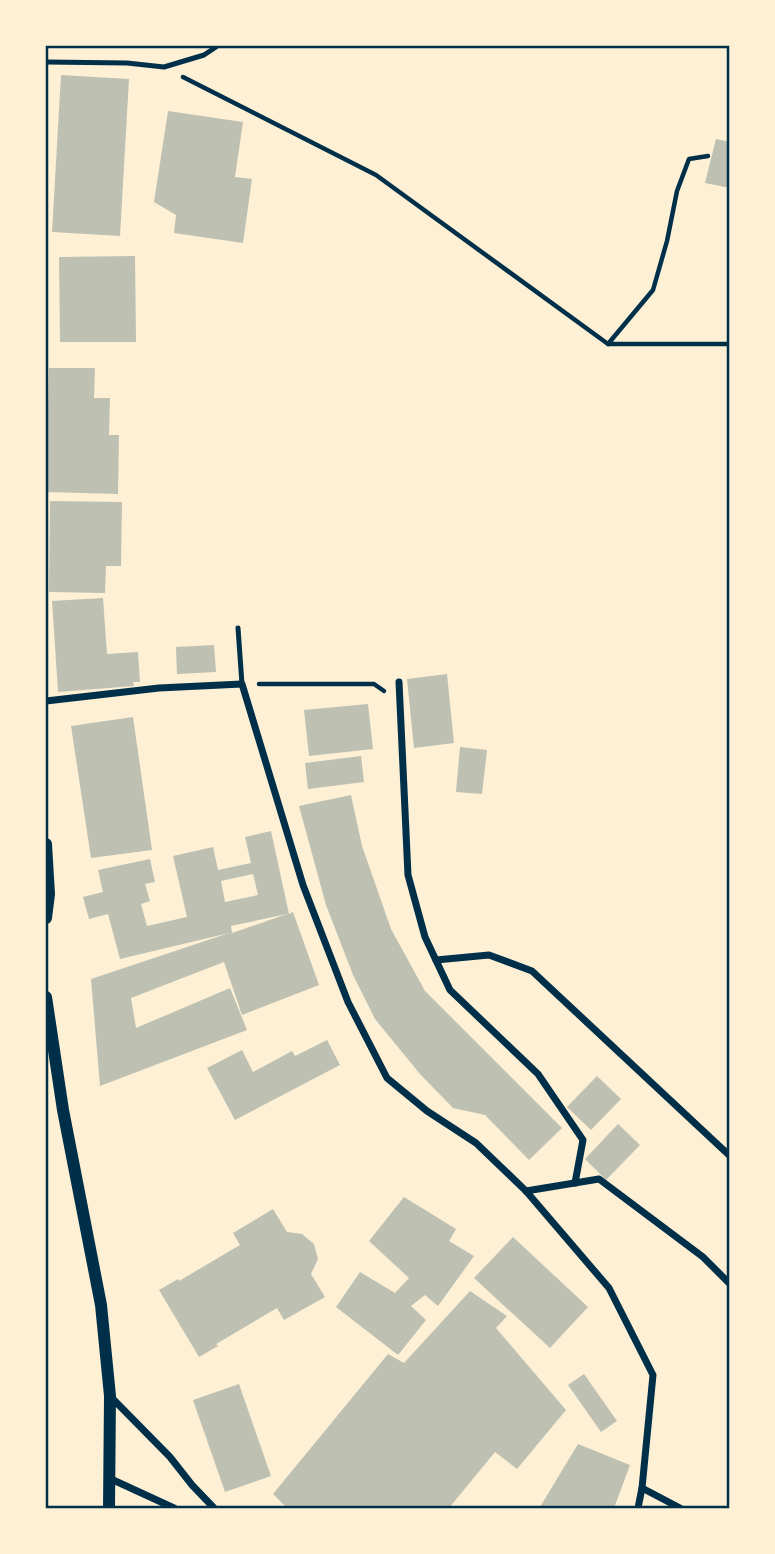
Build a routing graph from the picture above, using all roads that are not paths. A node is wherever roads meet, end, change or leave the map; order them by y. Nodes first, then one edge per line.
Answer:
1 (216, 47) edge
2 (46, 62) edge
3 (238, 628) dead end
4 (399, 682) dead end
5 (242, 684) junction
6 (46, 701) edge
7 (46, 844) edge
8 (46, 918) edge
9 (436, 960) junction
10 (46, 998) edge
11 (730, 1156) edge
12 (575, 1183) junction
13 (526, 1191) junction
14 (730, 1284) edge
15 (110, 1396) junction
16 (111, 1479) junction
17 (642, 1488) junction
18 (109, 1508) edge
19 (174, 1508) edge
20 (214, 1508) edge
21 (638, 1508) edge
22 (680, 1508) edge

1 - 2 lane
3 - 5 lane
4 - 9 street
5 - 6 street
5 - 13 street
7 - 8 street
9 - 11 street
9 - 12 street
10 - 15 street
12 - 13 street
12 - 14 street
13 - 17 street
15 - 16 street
15 - 20 street
16 - 18 street
16 - 19 street
17 - 21 street
17 - 22 street

